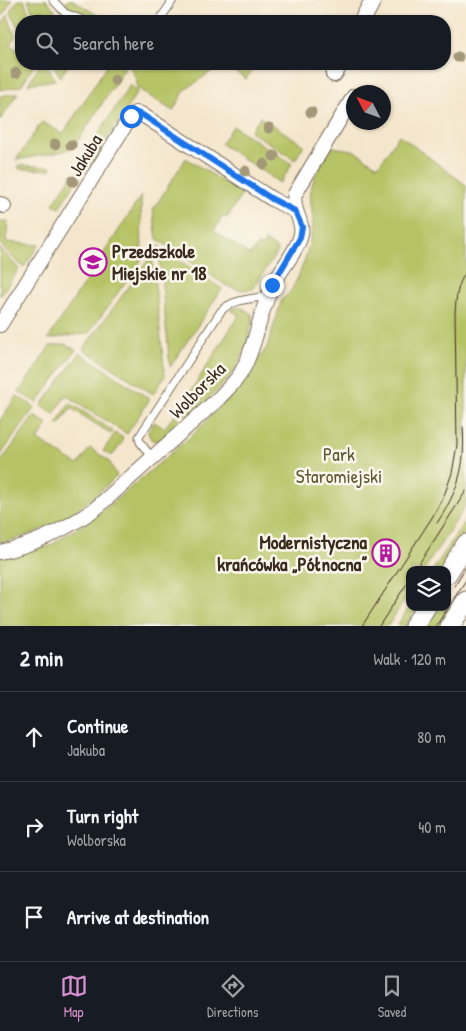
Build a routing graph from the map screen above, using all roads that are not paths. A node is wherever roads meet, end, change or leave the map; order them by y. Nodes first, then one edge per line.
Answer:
1 (53, 0) edge
2 (173, 0) edge
3 (373, 0) edge
4 (70, 15) edge
5 (163, 15) edge
6 (365, 15) edge
7 (346, 109) edge
8 (295, 211) junction
9 (267, 296) junction
10 (0, 326) edge
11 (152, 458) junction
12 (466, 544) edge
13 (0, 552) edge
14 (451, 568) edge
15 (466, 601) edge
16 (423, 611) edge
17 (414, 626) edge
18 (450, 626) edge

1 - 4 lane
2 - 5 lane
3 - 6 street
7 - 8 street, Wolborska
8 - 9 street, Wolborska
8 - 10 street, Jakuba
9 - 11 street, Wolborska
9 - 11 lane
11 - 13 street, Wolborska
12 - 14 main road
15 - 18 main road
16 - 17 main road

